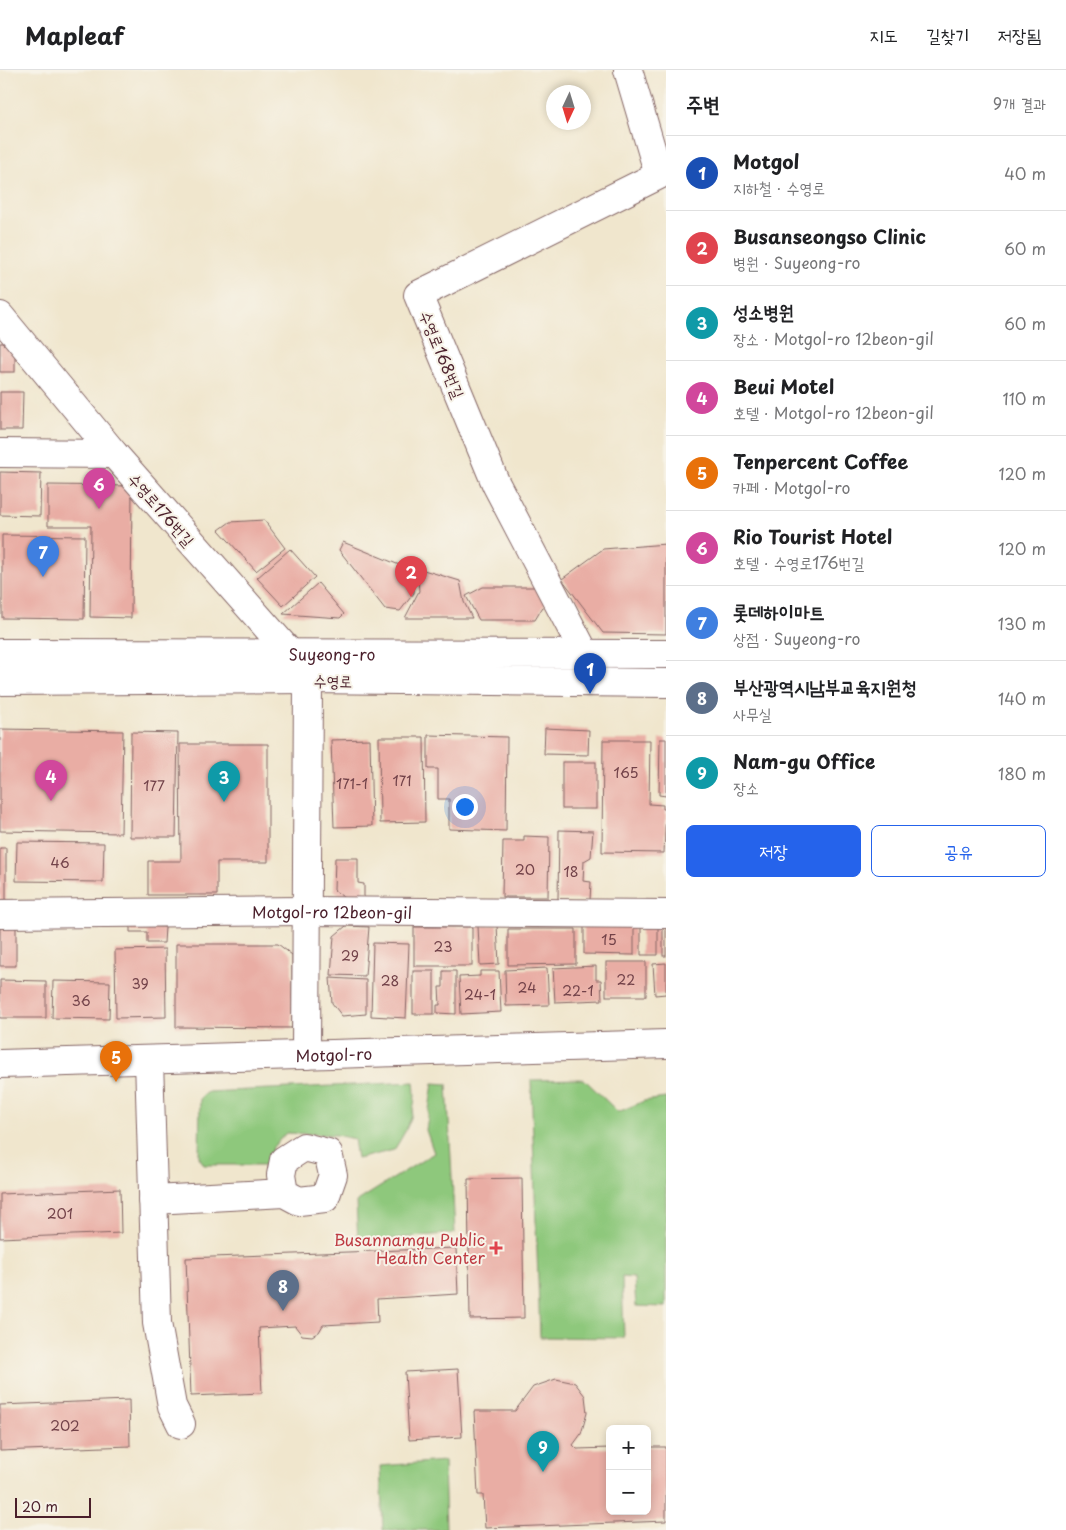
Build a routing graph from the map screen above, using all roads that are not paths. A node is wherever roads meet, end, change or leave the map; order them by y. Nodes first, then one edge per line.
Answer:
1 (628, 70) edge
2 (0, 316) edge
3 (0, 453) edge
4 (114, 454) junction
5 (289, 652) junction
6 (0, 653) edge
7 (585, 654) junction
8 (666, 654) edge
9 (308, 679) junction
10 (0, 681) edge
11 (666, 683) edge
12 (306, 911) junction
13 (0, 914) edge
14 (666, 914) edge
15 (666, 1044) edge
16 (306, 1055) junction
17 (149, 1060) junction
18 (0, 1064) edge
19 (284, 1193) dead end
20 (153, 1200) junction
21 (181, 1424) dead end

1 - 7 street, 수영로168번길
2 - 4 street, 수영로176번길
3 - 4 street
4 - 5 street, 수영로176번길
5 - 6 street, Suyeong-ro
5 - 7 street, Suyeong-ro
7 - 8 street, Suyeong-ro
9 - 10 street, 수영로
9 - 11 street, 수영로
9 - 12 street
12 - 13 street, Motgol-ro 12beon-gil
12 - 14 street, Motgol-ro 12beon-gil
12 - 16 street
15 - 16 street, Motgol-ro
16 - 17 street, Motgol-ro
17 - 18 street, Motgol-ro
17 - 20 street
19 - 20 street
20 - 21 street

